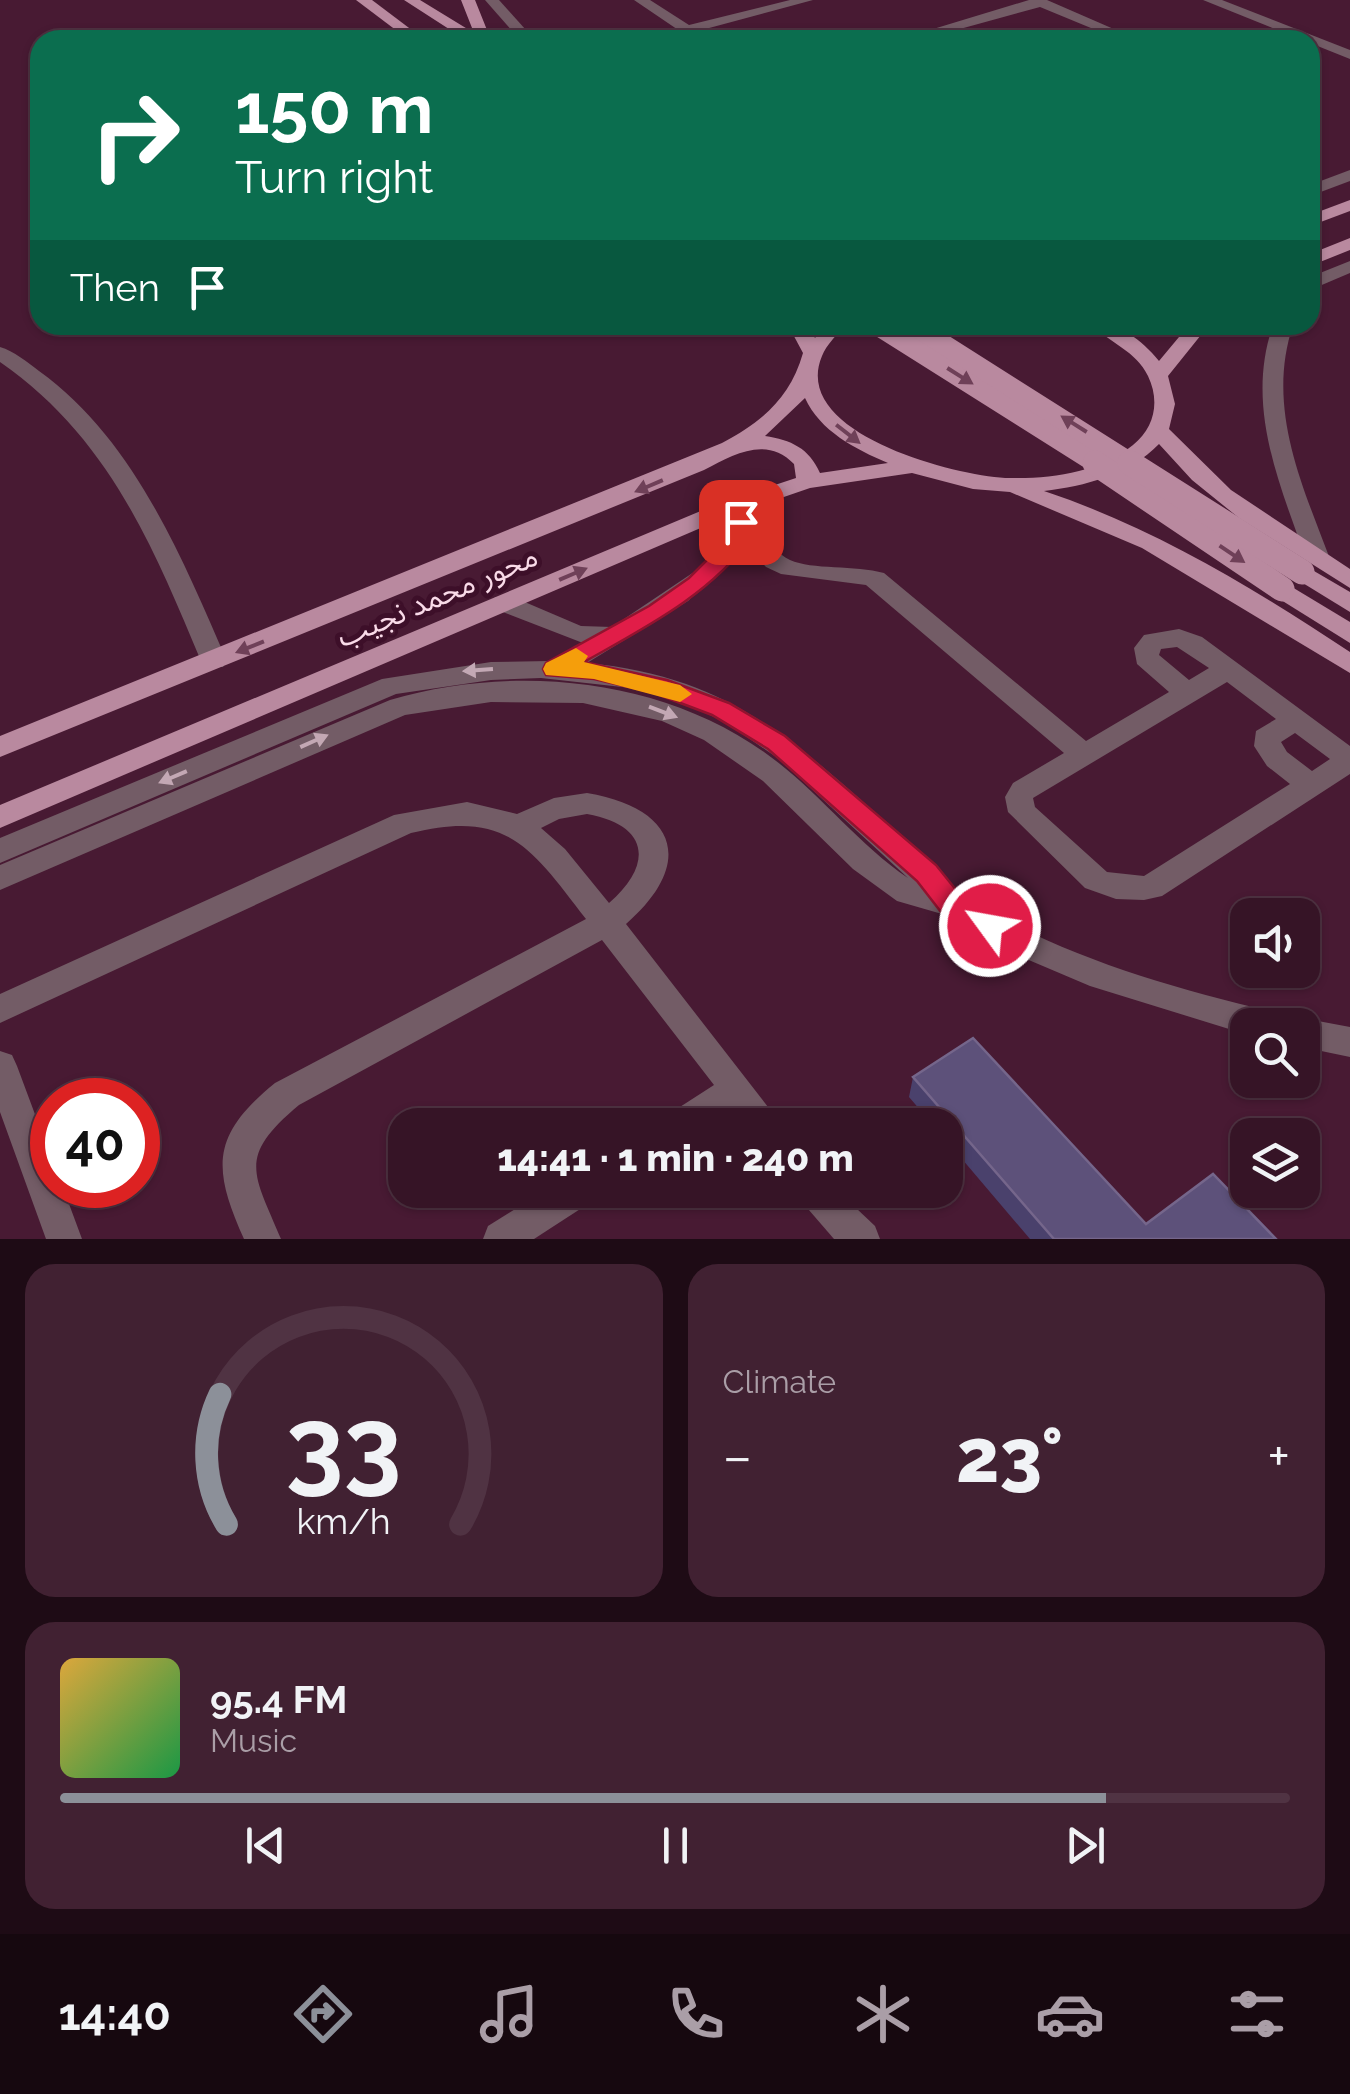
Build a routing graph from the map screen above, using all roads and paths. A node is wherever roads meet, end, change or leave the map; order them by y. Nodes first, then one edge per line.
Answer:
1 (363, 0) edge
2 (411, 0) edge
3 (468, 0) edge
4 (492, 0) edge
5 (640, 0) edge
6 (806, 0) edge
7 (1210, 0) edge
8 (1242, 0) edge
9 (1039, 1) edge
10 (388, 18) junction
11 (404, 30) edge
12 (410, 30) edge
13 (460, 30) edge
14 (480, 30) edge
15 (519, 30) edge
16 (686, 30) joint
17 (939, 30) edge
18 (1108, 30) edge
19 (1286, 30) edge
20 (1341, 33) dead end
21 (1320, 43) edge
22 (1350, 55) edge
23 (1350, 175) edge
24 (1320, 187) edge
25 (1350, 205) edge
26 (1320, 217) edge
27 (1350, 244) edge
28 (1320, 257) edge
29 (1350, 266) edge
30 (1320, 280) edge
31 (802, 335) edge
32 (829, 335) edge
33 (893, 335) edge
34 (930, 335) edge
35 (1117, 335) edge
36 (1191, 335) edge
37 (1280, 335) edge
38 (0, 352) edge
39 (811, 362) junction
40 (1158, 376) junction
41 (1158, 430) junction
42 (737, 444) junction
43 (909, 467) junction
44 (806, 482) junction
45 (1000, 484) junction
46 (1213, 489) junction
47 (728, 508) junction
48 (745, 530) junction
49 (1156, 546) junction
50 (1301, 574) junction
51 (1350, 580) edge
52 (504, 603) junction
53 (1350, 604) edge
54 (616, 634) junction
55 (1350, 634) edge
56 (214, 661) junction
57 (1350, 664) edge
58 (555, 669) junction
59 (1228, 669) junction
60 (1187, 693) junction
61 (1296, 720) junction
62 (0, 747) edge
63 (1084, 754) junction
64 (1312, 785) junction
65 (0, 817) edge
66 (520, 826) junction
67 (0, 851) edge
68 (0, 878) edge
69 (951, 904) junction
70 (606, 923) junction
71 (0, 1009) edge
72 (1230, 1014) edge
73 (1320, 1036) edge
74 (1350, 1042) edge
75 (0, 1066) edge
76 (737, 1090) junction
77 (708, 1108) edge
78 (751, 1108) edge
79 (550, 1208) edge
80 (830, 1208) edge
81 (64, 1239) edge
82 (263, 1239) edge
83 (501, 1239) edge
84 (862, 1239) edge

1 - 10 main road
2 - 13 main road
3 - 14 main road
4 - 15 street
5 - 16 street
6 - 16 street
7 - 19 street
8 - 20 street
9 - 17 street
9 - 18 street
10 - 11 main road
10 - 12 main road
21 - 22 street
23 - 24 street
25 - 26 main road
27 - 28 main road
29 - 30 street
31 - 39 main road
32 - 39 main road, محور محمد نجيب
33 -> 50 main road, bridge
50 -> 34 main road, bridge
35 - 40 main road
36 - 40 main road
37 - 50 street
38 - 56 street
39 - 42 main road, محور محمد نجيب
39 -> 43 main road
40 - 41 main road
41 - 45 main road
41 - 46 main road
42 - 44 main road
42 -> 56 main road, محور محمد نجيب
43 - 44 main road, محور محمد نجيب
43 - 45 main road
44 - 47 main road, محور محمد نجيب
45 - 49 main road
46 - 49 main road
46 - 50 main road
47 - 48 street
52 -> 47 main road, محور محمد نجيب
48 - 54 street
48 - 63 street
49 - 57 main road
50 - 51 main road
50 - 53 main road
50 - 55 main road
52 - 54 street
52 - 65 main road, محور محمد نجيب
54 - 58 street
56 - 62 main road, محور محمد نجيب
58 -> 67 street
58 - 69 street
59 - 60 street
59 - 60 street
59 - 61 street
60 - 63 street
61 - 64 street
61 - 64 street
63 - 64 street
66 - 70 street
66 - 70 street
66 - 71 street
68 -> 69 street
69 - 72 street
70 - 76 street
70 - 82 street
73 - 74 street
75 - 81 street
76 - 77 street
76 - 78 street
79 - 83 street
80 - 84 street

